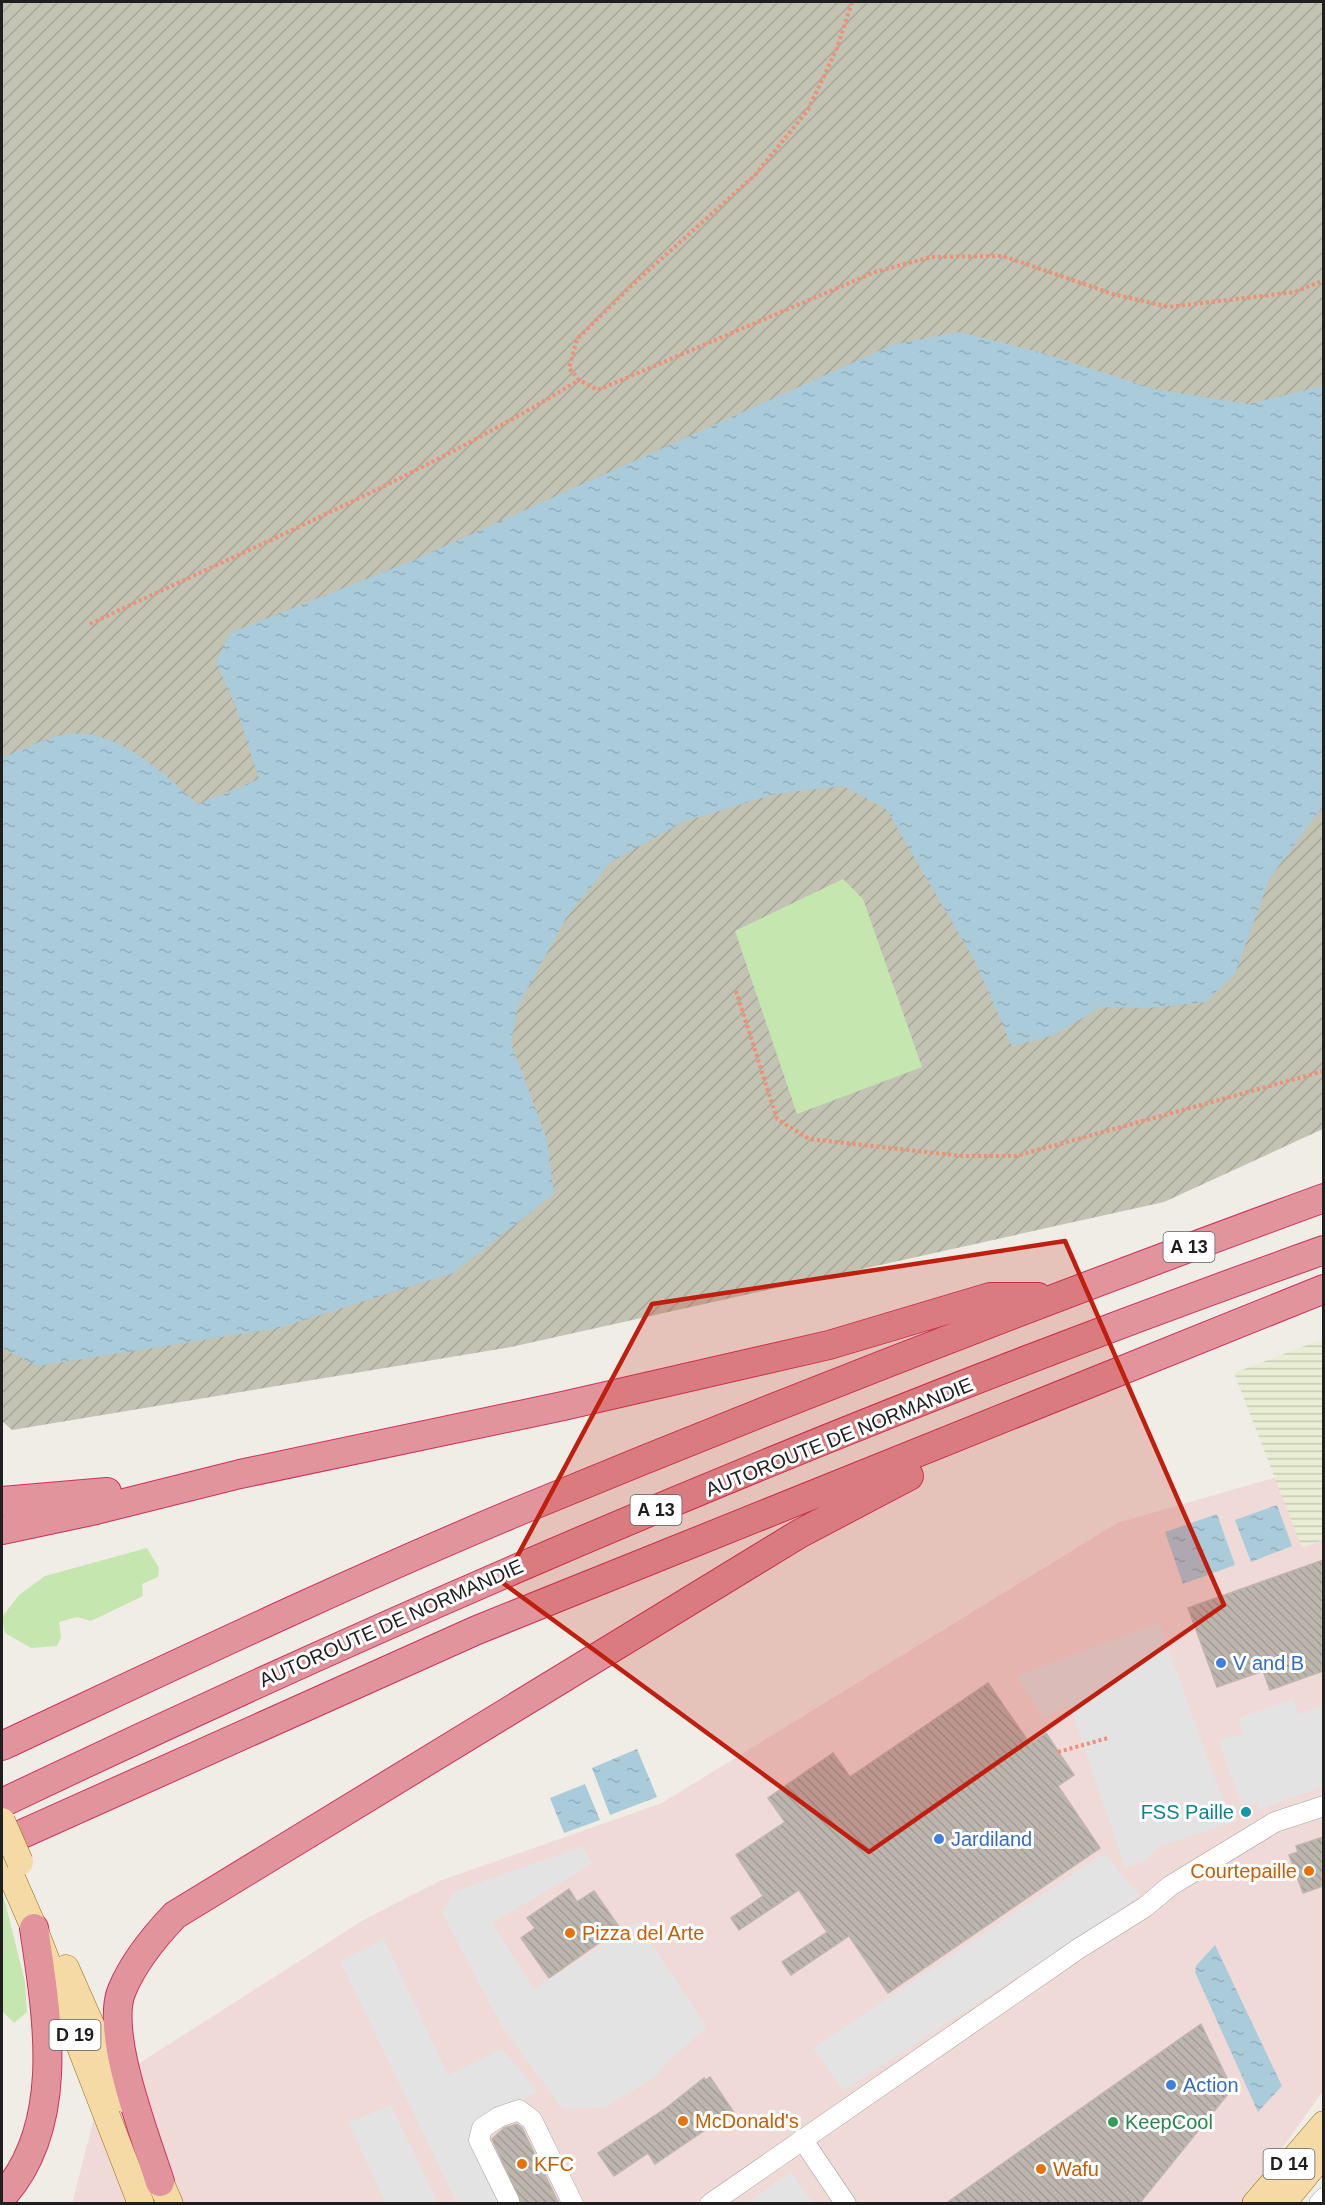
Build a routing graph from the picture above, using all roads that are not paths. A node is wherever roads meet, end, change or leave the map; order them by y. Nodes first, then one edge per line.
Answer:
1 (1323, 1198) edge
2 (1323, 1250) edge
3 (1323, 1290) edge
4 (1055, 1296) junction
5 (1104, 1380) junction
6 (240, 1474) junction
7 (2, 1501) edge
8 (2, 1530) edge
9 (2, 1746) edge
10 (2, 1803) edge
11 (1323, 1806) edge
12 (2, 1821) edge
13 (8, 1857) edge
14 (34, 1928) junction
15 (1323, 2124) edge
16 (802, 2139) junction
17 (1323, 2152) edge
18 (165, 2193) edge
19 (2, 2197) edge
20 (1323, 2198) edge
21 (141, 2204) edge
22 (508, 2204) edge
23 (573, 2204) edge
24 (710, 2204) edge
25 (846, 2204) edge
26 (1255, 2204) edge
27 (1282, 2204) edge
28 (1319, 2204) edge

1 - 4 highway, A 13
2 - 10 highway, AUTOROUTE DE NORMANDIE / A 13
3 - 5 highway
4 - 6 highway
4 - 9 highway, A 13
5 - 13 highway
5 - 18 highway
6 - 7 highway
6 - 8 highway
11 - 16 street
12 - 13 main road, D 19, bridge
13 - 14 main road, D 19
13 - 18 main road, D 19
14 - 19 highway
14 - 21 main road, D 19
15 - 26 main road, D 14
16 - 24 street
16 - 25 street
17 - 27 main road, D 14
20 - 28 street
22 - 23 street

